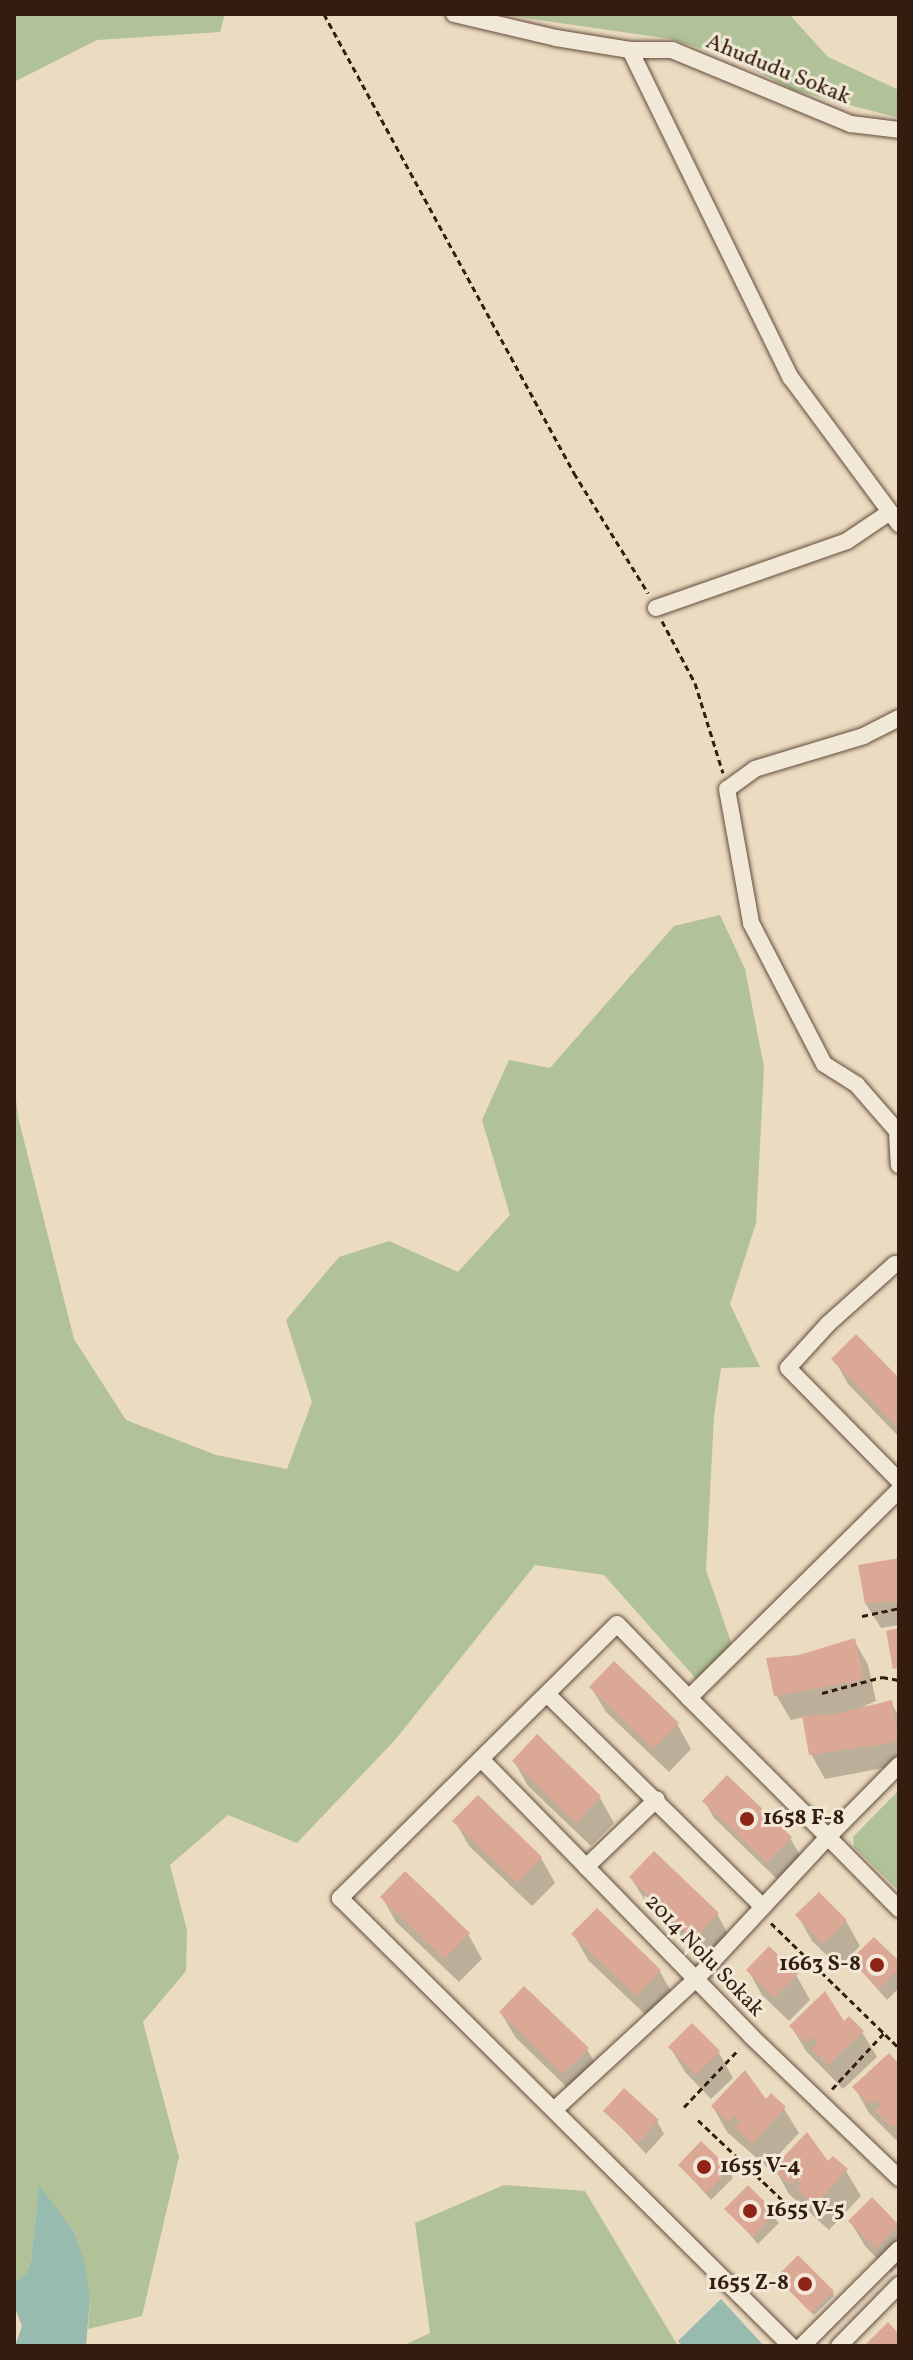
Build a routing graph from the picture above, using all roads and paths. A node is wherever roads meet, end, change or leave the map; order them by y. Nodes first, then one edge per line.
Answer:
1 (324, 14) edge
2 (454, 14) edge
3 (630, 50) junction
4 (899, 130) edge
5 (894, 518) edge
6 (656, 608) junction
7 (899, 718) edge
8 (727, 789) junction
9 (899, 1165) edge
10 (898, 1265) edge
11 (899, 1481) edge
12 (899, 1490) edge
13 (899, 1608) edge
14 (862, 1616) dead end
15 (899, 1680) edge
16 (822, 1693) dead end
17 (547, 1694) junction
18 (689, 1698) junction
19 (483, 1761) junction
20 (899, 1765) edge
21 (657, 1799) junction
22 (828, 1837) junction
23 (586, 1867) junction
24 (759, 1907) junction
25 (899, 1909) edge
26 (696, 1979) junction
27 (885, 2033) junction
28 (751, 2036) junction
29 (899, 2048) edge
30 (821, 2101) junction
31 (684, 2107) dead end
32 (554, 2110) junction
33 (698, 2120) dead end
34 (899, 2178) edge
35 (799, 2216) dead end
36 (899, 2249) edge
37 (899, 2285) edge
38 (791, 2346) edge
39 (802, 2346) edge
40 (839, 2346) edge

1 - 6 path
2 - 3 street, Ahududu Sokak
3 - 4 street, Ahududu Sokak
3 - 5 street
5 - 6 street
6 - 8 path
7 - 8 street
8 - 9 street
10 - 11 street
12 - 18 street
13 - 14 path
15 - 16 path
17 - 18 street
17 - 19 street
17 - 21 street
18 - 22 street
19 - 23 street, 2014 Nolu Sokak
19 - 32 street
20 - 22 street
21 - 23 street
21 - 24 street
22 - 24 street
22 - 25 street
23 - 26 street, 2014 Nolu Sokak
24 - 26 street
24 - 27 path
26 - 28 street, 2014 Nolu Sokak
26 - 32 street
27 - 29 path
27 - 30 path
28 - 30 street, 2014 Nolu Sokak
28 - 31 path
30 - 34 street, 2014 Nolu Sokak
32 - 38 street
33 - 35 path
36 - 39 street
37 - 40 street

